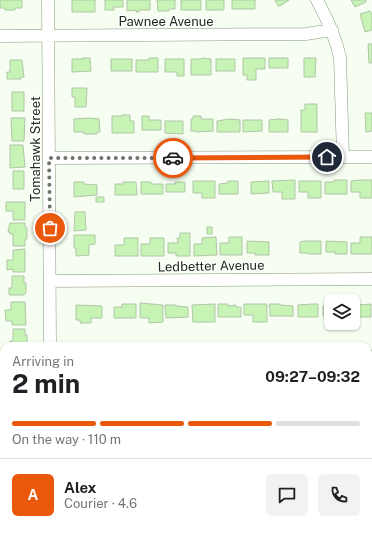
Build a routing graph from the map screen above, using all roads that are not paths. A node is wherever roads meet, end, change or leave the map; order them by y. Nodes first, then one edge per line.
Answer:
1 (48, 0) edge
2 (317, 0) edge
3 (332, 30) junction
4 (0, 36) edge
5 (48, 36) junction
6 (343, 157) junction
7 (372, 157) edge
8 (49, 158) junction
9 (372, 279) edge
10 (50, 281) junction
11 (50, 342) edge

1 - 5 street, Tomahawk Street
2 - 3 street
3 - 5 street, Pawnee Avenue
3 - 6 street
4 - 5 street, Pawnee Avenue
5 - 8 street, Tomahawk Street
6 - 7 street
6 - 8 street
8 - 10 street, Tomahawk Street
9 - 10 street, Ledbetter Avenue
10 - 11 street, Tomahawk Street

